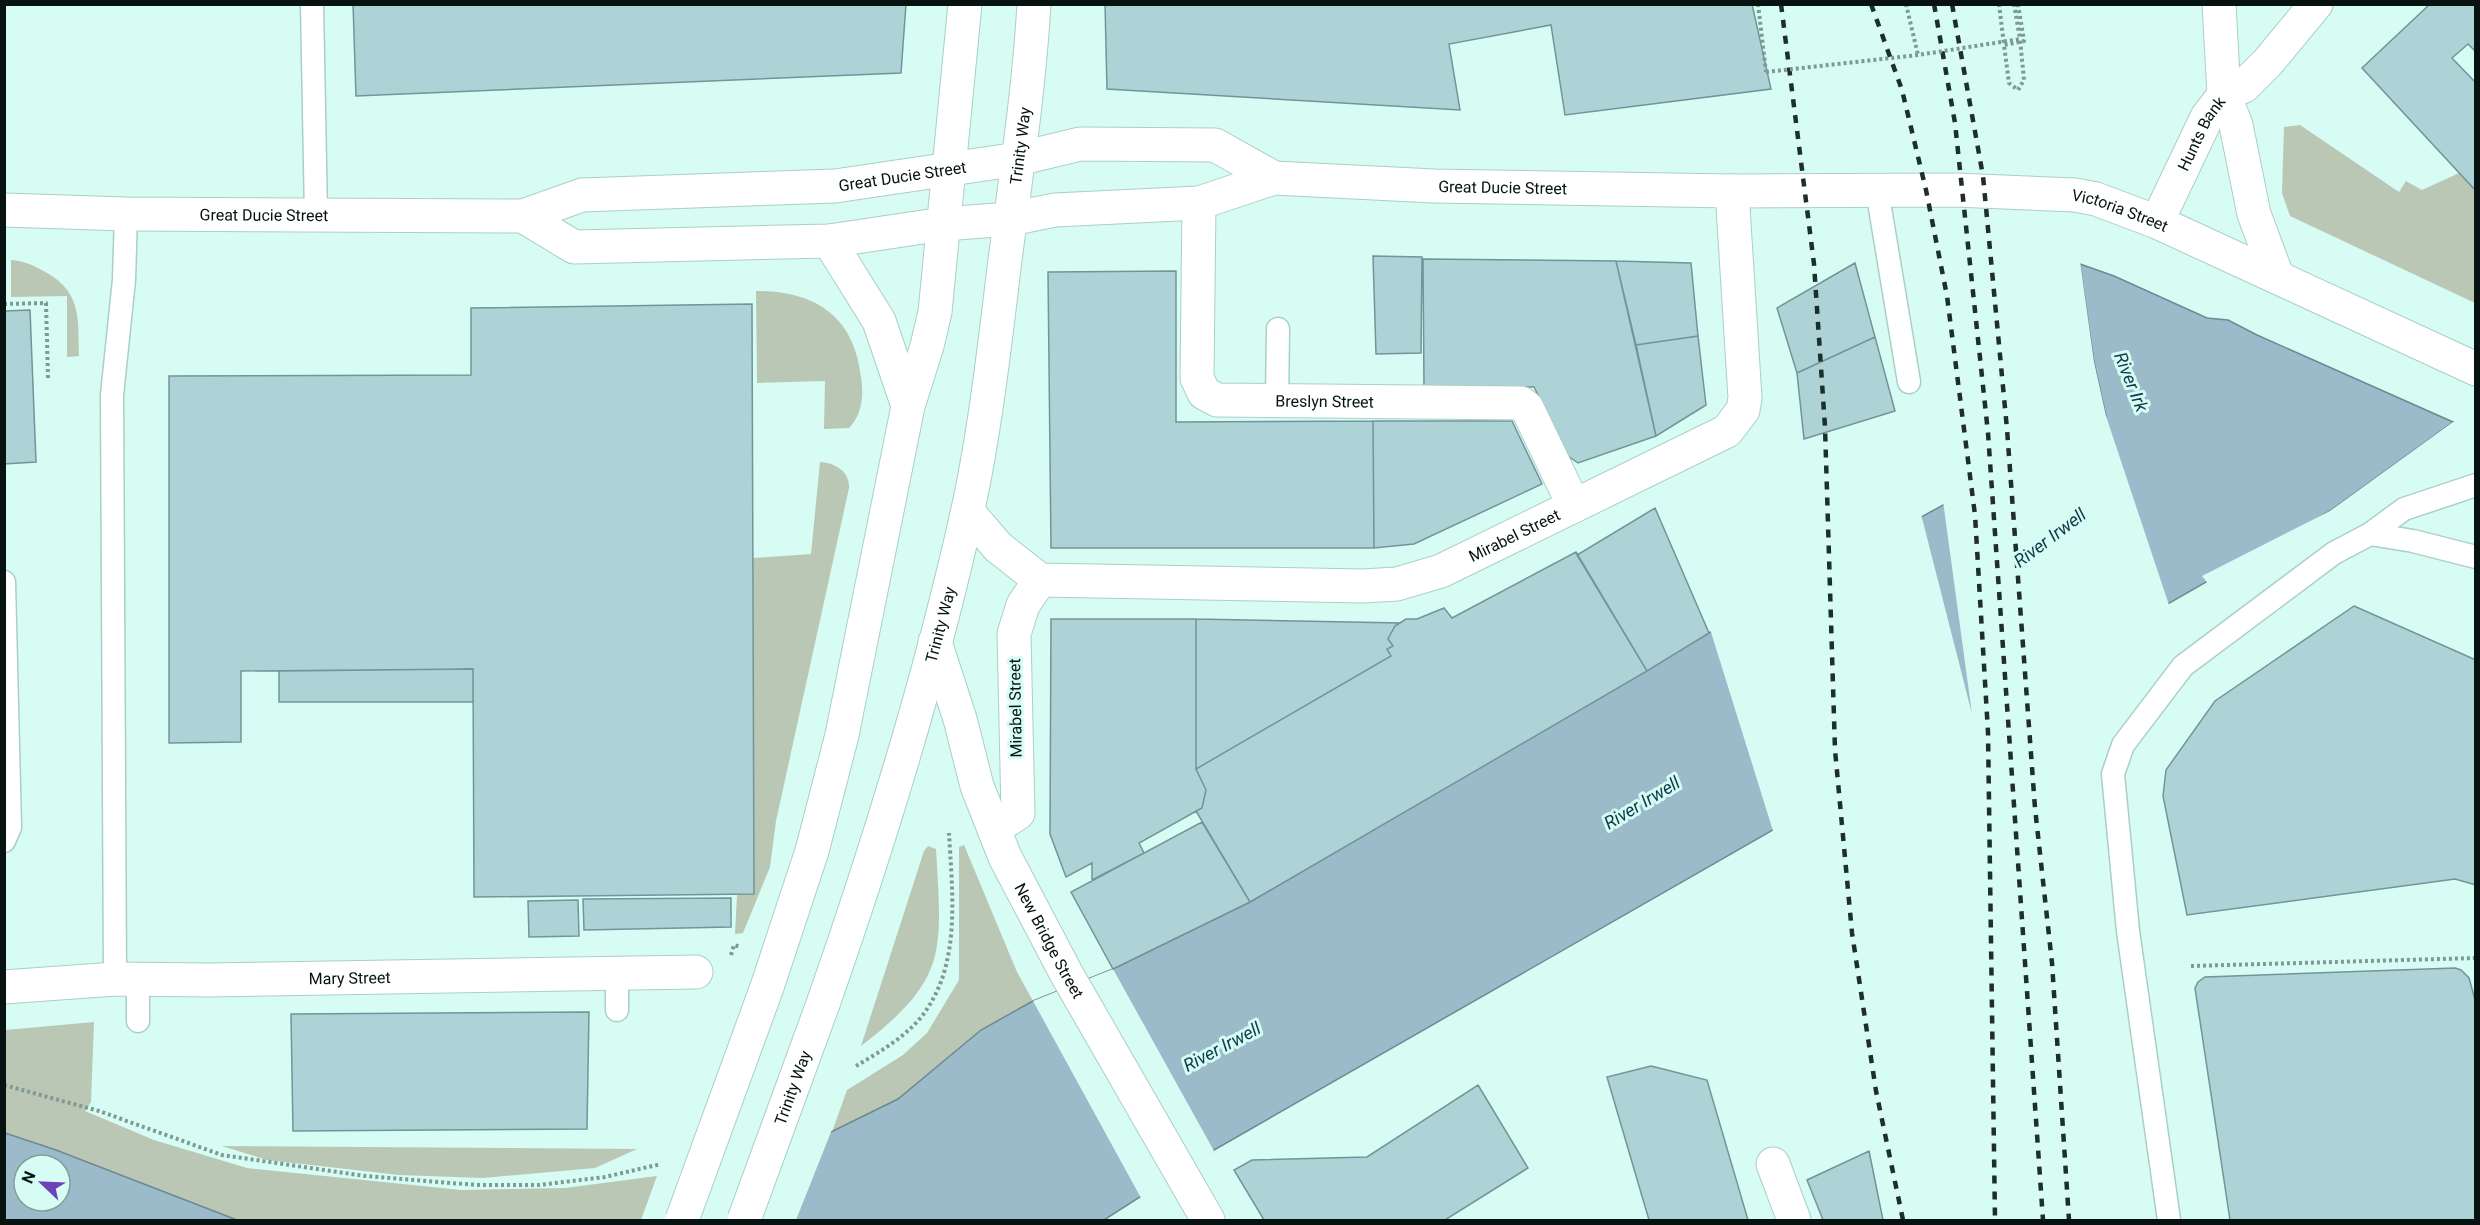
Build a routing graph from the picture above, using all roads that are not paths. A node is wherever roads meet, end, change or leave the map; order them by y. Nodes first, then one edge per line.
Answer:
1 (312, 4) edge
2 (965, 4) edge
3 (1034, 4) edge
4 (2219, 4) edge
5 (2316, 4) edge
6 (2224, 95) junction
7 (1018, 159) junction
8 (948, 170) junction
9 (1274, 178) junction
10 (1877, 190) junction
11 (1732, 191) junction
12 (1198, 202) junction
13 (4, 210) edge
14 (126, 214) junction
15 (316, 216) junction
16 (523, 216) junction
17 (1010, 219) junction
18 (2157, 222) junction
19 (943, 224) junction
20 (829, 242) junction
21 (2277, 276) junction
22 (1278, 329) dead end
23 (2475, 369) edge
24 (1909, 382) dead end
25 (1277, 402) junction
26 (908, 406) junction
27 (2475, 485) edge
28 (1574, 506) junction
29 (968, 512) junction
30 (2370, 534) junction
31 (2475, 558) edge
32 (1040, 580) junction
33 (4, 582) edge
34 (935, 642) junction
35 (994, 829) junction
36 (4, 841) edge
37 (696, 972) dead end
38 (617, 973) junction
39 (127, 979) junction
40 (4, 987) edge
41 (617, 1010) dead end
42 (138, 1021) dead end
43 (1773, 1164) dead end
44 (682, 1221) edge
45 (744, 1221) edge
46 (1208, 1221) edge
47 (1794, 1221) edge
48 (2169, 1221) edge

1 - 15 lane
2 - 8 main road
3 - 7 main road, Trinity Way
4 - 6 main road, Hunts Bank
5 - 6 main road
6 - 18 main road, Hunts Bank
6 - 21 main road
7 - 8 main road, Great Ducie Street
7 - 9 main road, Great Ducie Street
7 - 17 main road, Trinity Way
8 - 16 main road, Great Ducie Street
8 - 19 main road
9 - 11 main road, Great Ducie Street
9 - 12 main road, Great Ducie Street
10 - 11 main road, Victoria Street
10 - 18 main road, Victoria Street
10 - 24 lane
11 - 28 main road, Mirabel Street
12 - 17 main road, Great Ducie Street
12 - 25 main road, Breslyn Street
13 - 14 main road, Great Ducie Street
14 - 15 main road, Great Ducie Street
14 - 39 lane
15 - 16 main road, Great Ducie Street
16 - 20 main road, Great Ducie Street
17 - 19 main road, Great Ducie Street
17 - 29 main road, Trinity Way
18 - 21 main road, Victoria Street
19 - 20 main road, Great Ducie Street
19 - 26 main road
20 - 26 main road
21 - 23 main road, Victoria Street
22 - 25 lane
25 - 28 main road, Breslyn Street
26 - 44 main road, bridge
27 - 30 lane
28 - 32 main road, Mirabel Street
29 - 32 main road
29 - 34 main road, Trinity Way
30 - 31 lane
30 - 48 lane
32 - 35 main road, Mirabel Street
33 - 36 lane
34 - 35 main road, New Bridge Street
34 - 45 main road, Trinity Way, bridge
35 - 46 main road, New Bridge Street
37 - 38 main road, Mary Street
38 - 39 main road, Mary Street
38 - 41 lane
39 - 40 main road, Mary Street
39 - 42 lane
43 - 47 main road

